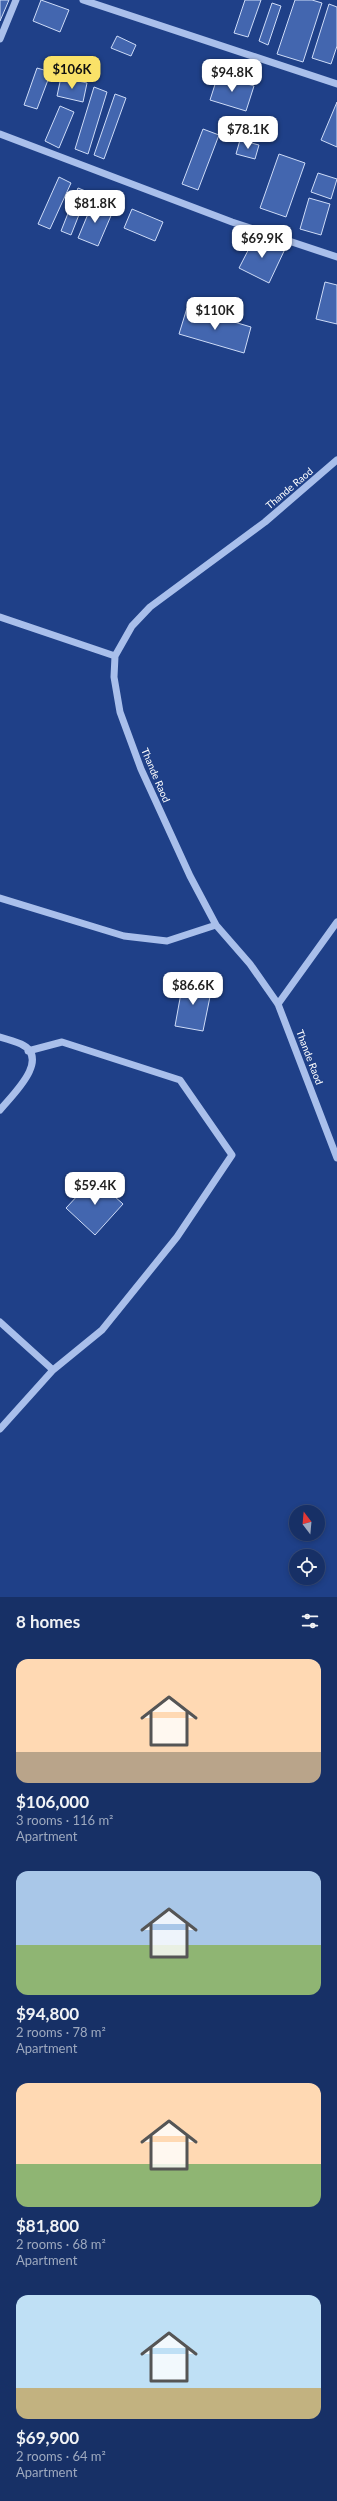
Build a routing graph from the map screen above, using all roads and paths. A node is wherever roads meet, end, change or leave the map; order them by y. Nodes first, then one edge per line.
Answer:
1 (16, 0) edge
2 (83, 0) edge
3 (0, 38) edge
4 (337, 84) edge
5 (0, 134) edge
6 (337, 257) edge
7 (337, 460) edge
8 (0, 617) edge
9 (115, 656) junction
10 (0, 898) edge
11 (337, 922) edge
12 (216, 924) junction
13 (278, 1004) junction
14 (0, 1037) edge
15 (28, 1051) junction
16 (0, 1110) edge
17 (337, 1158) edge
18 (0, 1322) edge
19 (53, 1370) junction
20 (0, 1429) edge

1 - 3 street
2 - 4 street
5 - 6 street
7 - 9 street, Thande Raod
8 - 9 street
9 - 12 street, Thande Raod
10 - 12 street
11 - 13 street
12 - 13 street, Thande Raod
13 - 17 street, Thande Raod
14 - 15 street
15 - 16 street
15 - 19 street
18 - 19 street
19 - 20 street

